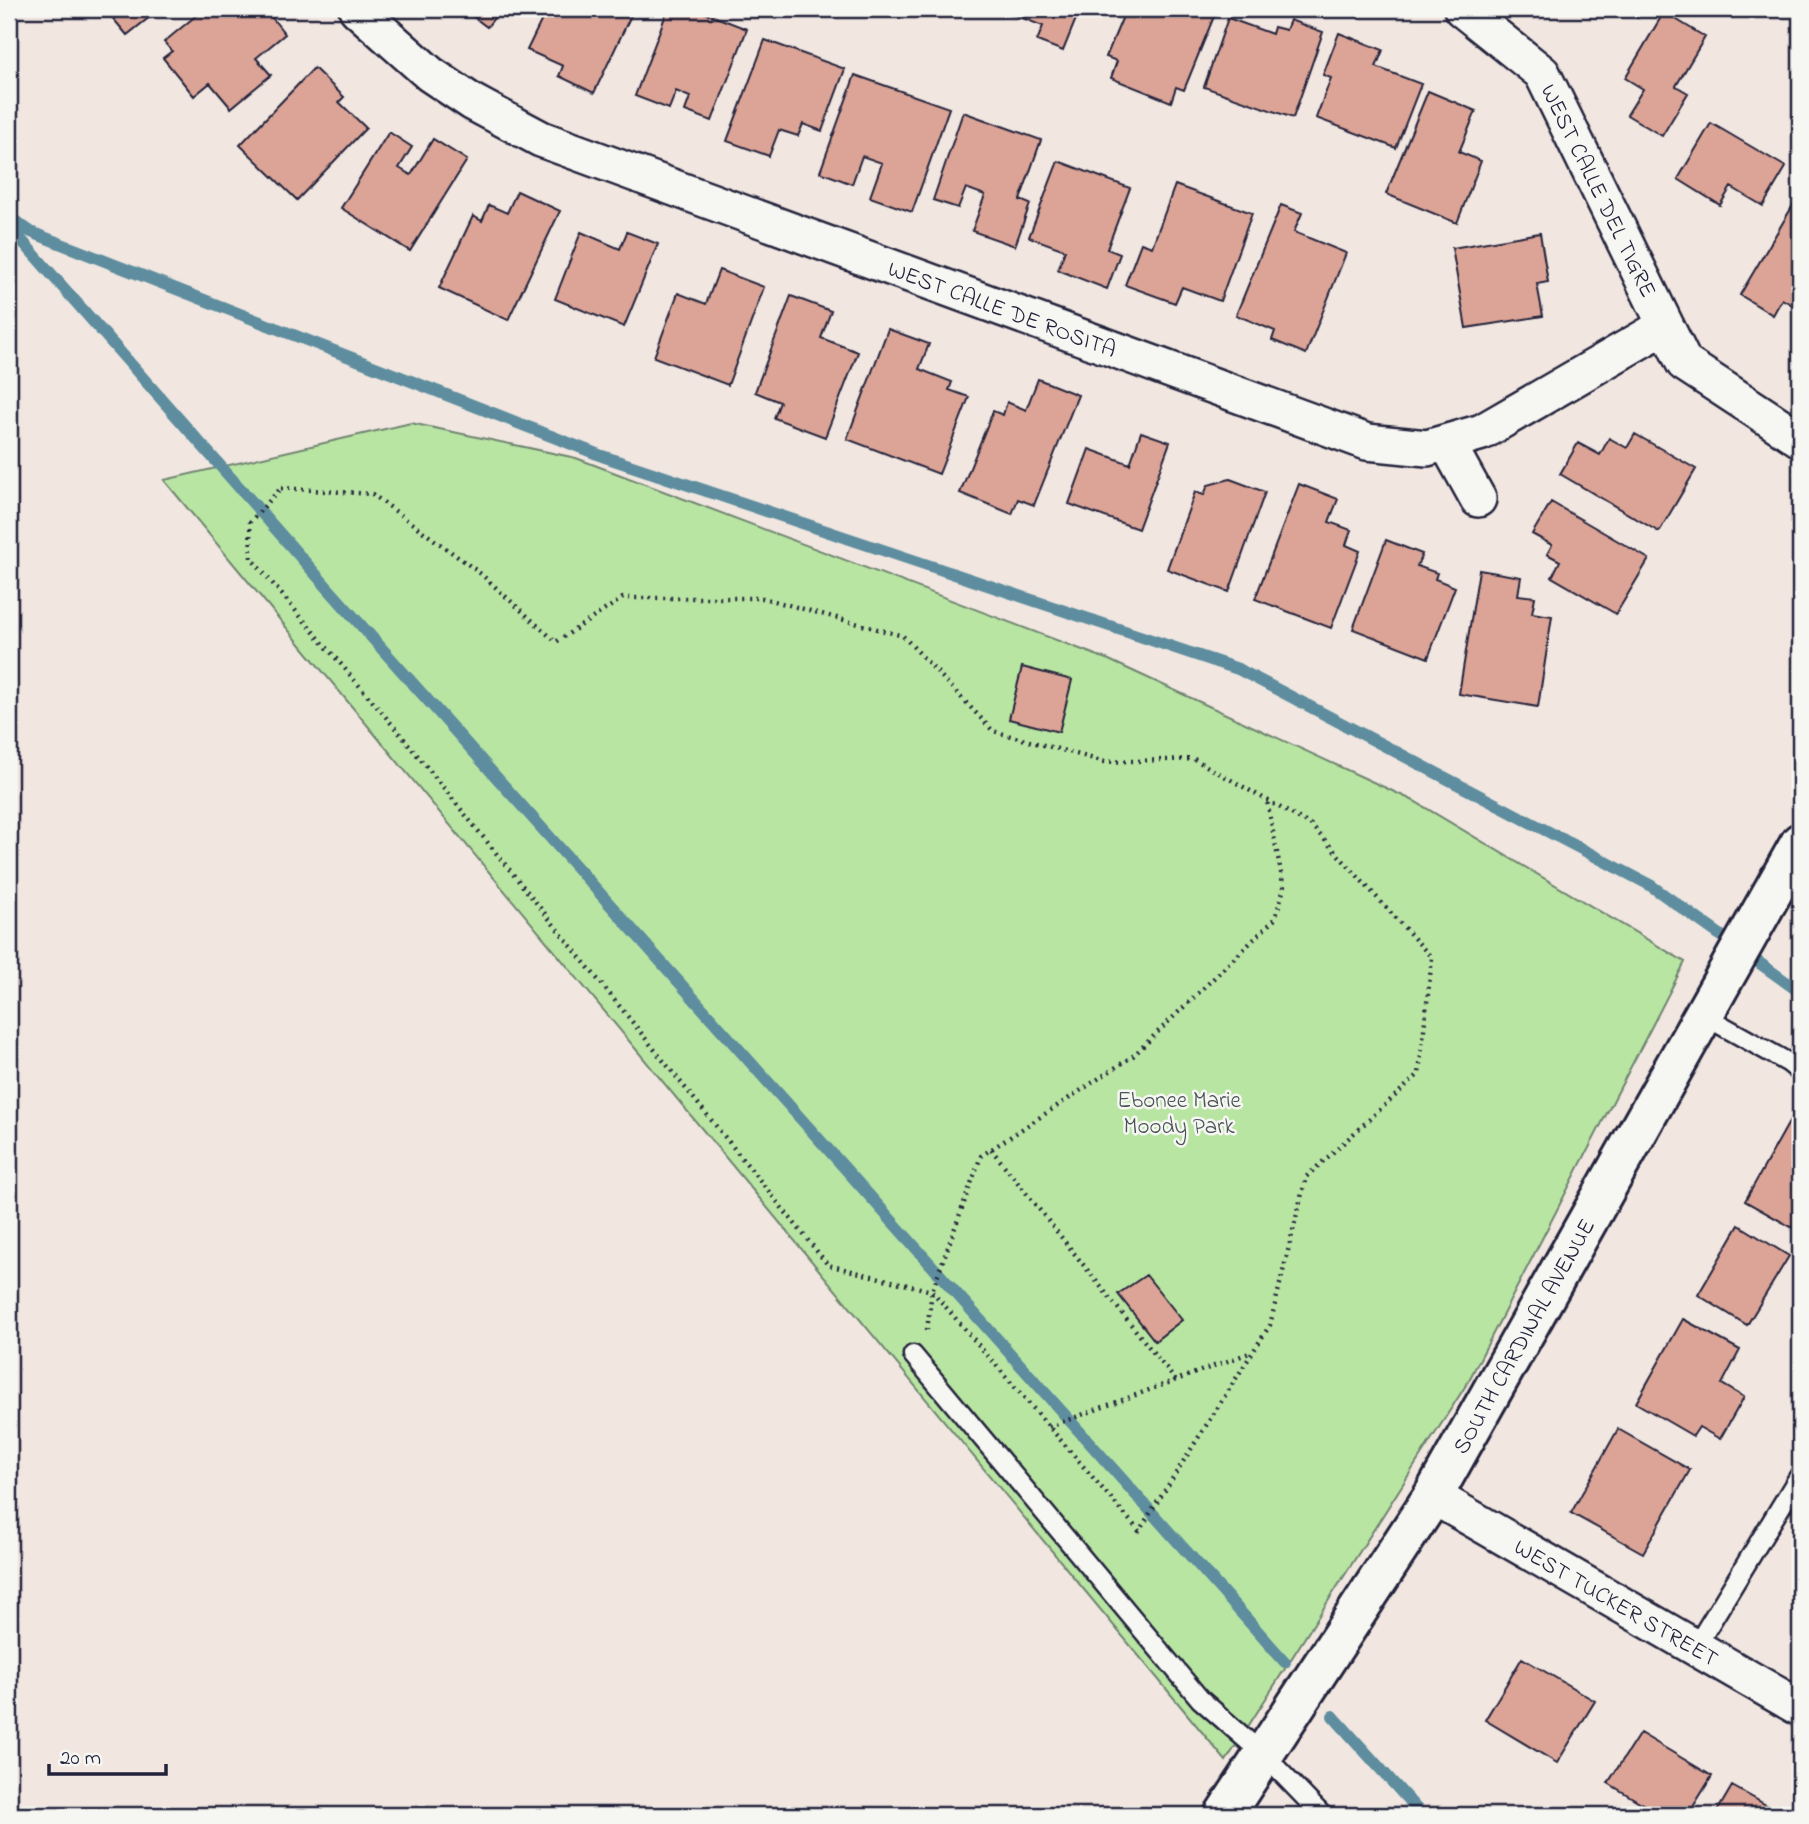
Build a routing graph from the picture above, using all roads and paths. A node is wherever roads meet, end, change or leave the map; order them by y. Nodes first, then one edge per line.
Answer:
1 (357, 9) edge
2 (1462, 9) edge
3 (1665, 326) junction
4 (1800, 439) edge
5 (1447, 443) junction
6 (1478, 499) dead end
7 (1267, 800) junction
8 (1800, 843) edge
9 (1703, 1015) junction
10 (1800, 1072) edge
11 (991, 1149) junction
12 (932, 1291) junction
13 (1253, 1352) junction
14 (918, 1361) joint
15 (1175, 1381) junction
16 (1049, 1427) junction
17 (1800, 1475) edge
18 (1433, 1496) junction
19 (1695, 1648) junction
20 (1800, 1708) edge
21 (1264, 1755) junction
22 (1224, 1815) edge
23 (1322, 1815) edge

1 - 5 street, WEST CALLE DE ROSITA
2 - 3 street, WEST CALLE DEL TIGRE
3 - 4 street, WEST CALLE DEL TIGRE
3 - 5 street, WEST CALLE DE ROSITA
5 - 6 street
7 - 11 path
7 - 12 path
7 - 13 path
8 - 9 main road, SOUTH CARDINAL AVENUE
9 - 10 lane
9 - 18 main road, SOUTH CARDINAL AVENUE
11 - 12 path
11 - 15 path
12 - 14 path
12 - 16 path
13 - 15 path
13 - 16 path
14 - 21 lane
15 - 16 path
17 - 19 lane
18 - 19 street, WEST TUCKER STREET
18 - 21 main road, SOUTH CARDINAL AVENUE
19 - 20 street, WEST TUCKER STREET
21 - 22 main road, SOUTH CARDINAL AVENUE
21 - 23 lane

